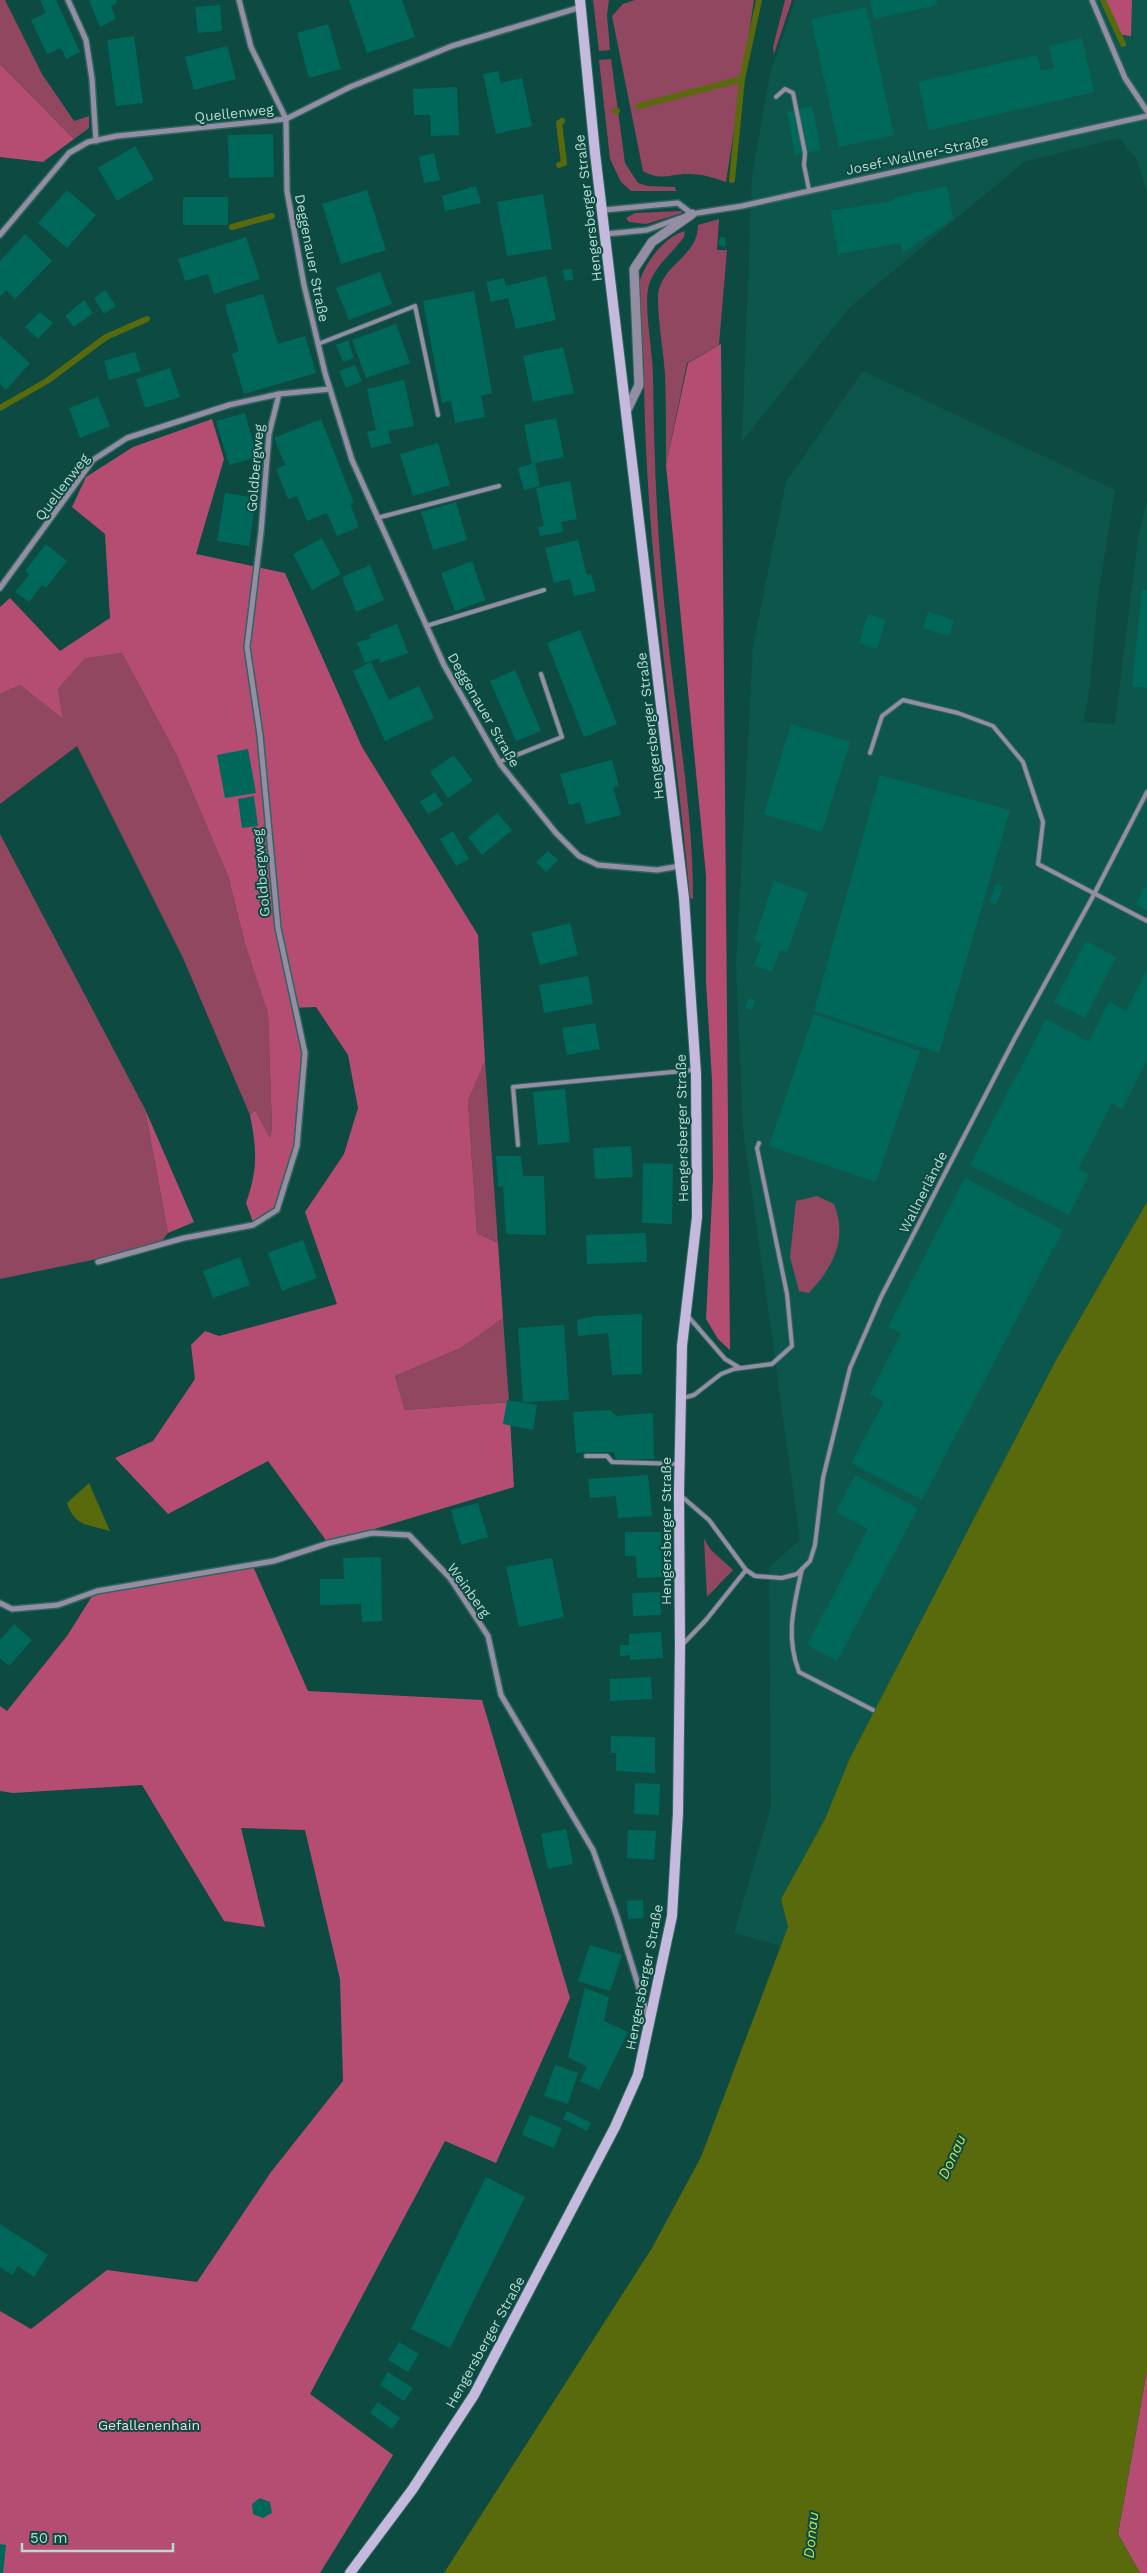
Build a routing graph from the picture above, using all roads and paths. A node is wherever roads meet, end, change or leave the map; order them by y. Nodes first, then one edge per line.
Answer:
1 (68, 0) edge
2 (239, 0) edge
3 (1092, 0) edge
4 (580, 4) edge
5 (776, 97) dead end
6 (1147, 112) edge
7 (1147, 116) edge
8 (286, 118) junction
9 (96, 141) junction
10 (809, 190) junction
11 (604, 210) junction
12 (692, 214) junction
13 (606, 234) junction
14 (0, 235) edge
15 (318, 344) junction
16 (330, 389) junction
17 (279, 394) junction
18 (626, 412) junction
19 (438, 416) dead end
20 (499, 486) dead end
21 (377, 518) junction
22 (0, 588) edge
23 (544, 590) dead end
24 (426, 626) junction
25 (542, 674) dead end
26 (870, 753) dead end
27 (499, 762) junction
28 (1147, 792) edge
29 (680, 866) junction
30 (1094, 893) junction
31 (1147, 921) edge
32 (696, 1070) junction
33 (759, 1143) dead end
34 (518, 1145) dead end
35 (98, 1262) dead end
36 (686, 1313) junction
37 (740, 1368) junction
38 (681, 1399) junction
39 (586, 1456) dead end
40 (679, 1464) junction
41 (679, 1493) junction
42 (802, 1569) junction
43 (746, 1570) junction
44 (0, 1603) edge
45 (680, 1647) junction
46 (872, 1710) dead end
47 (650, 2022) junction
48 (350, 2573) edge

1 - 9 street
2 - 8 street, Deggenauer Straße
3 - 6 street
4 - 8 street, Quellenweg
4 - 11 main road, Hengersberger Straße
5 - 10 lane
7 - 10 street, Josef-Wallner-Straße
8 - 9 street, Quellenweg
8 - 15 street, Deggenauer Straße
9 - 14 street, Quellenweg
10 - 12 street, Josef-Wallner-Straße
11 - 12 street
11 - 13 main road, Hengersberger Straße
12 - 13 street, Josef-Wallner-Straße
12 - 18 street
13 - 18 main road, Hengersberger Straße
15 - 16 street, Deggenauer Straße
15 - 19 lane
16 - 17 street
16 - 21 street, Deggenauer Straße
17 - 22 street, Quellenweg
17 - 35 street, Goldbergweg
18 - 29 main road, Hengersberger Straße
20 - 21 lane
21 - 24 street, Deggenauer Straße
23 - 24 lane
24 - 27 street, Deggenauer Straße
25 - 27 lane
26 - 30 lane
27 - 29 street, Deggenauer Straße
28 - 30 lane, Wallnerlände
29 - 32 main road, Hengersberger Straße
30 - 31 lane
30 - 42 lane, Wallnerlände
32 - 34 lane
32 - 36 main road, Hengersberger Straße
33 - 37 lane
36 - 37 lane
36 - 38 main road, Hengersberger Straße
37 - 38 lane
38 - 40 main road, Hengersberger Straße
39 - 40 lane
40 - 41 main road, Hengersberger Straße
41 - 43 lane
41 - 45 main road, Hengersberger Straße
42 - 43 lane
42 - 46 lane, Wallnerlände
43 - 45 lane
44 - 47 street, Weinberg
45 - 47 main road, Hengersberger Straße
47 - 48 main road, Hengersberger Straße

